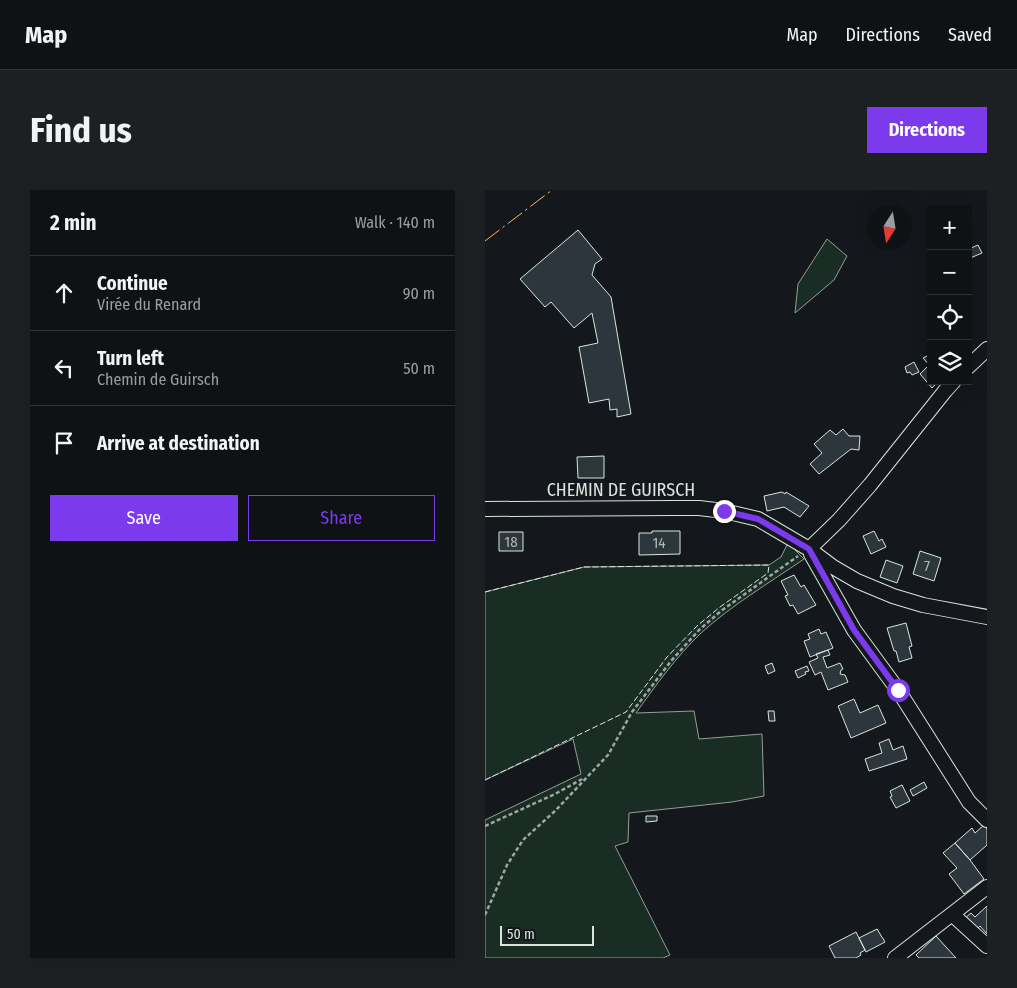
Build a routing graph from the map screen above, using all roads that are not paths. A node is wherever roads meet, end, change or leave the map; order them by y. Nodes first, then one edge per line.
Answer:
1 (987, 349) edge
2 (972, 363) edge
3 (950, 385) edge
4 (485, 509) edge
5 (809, 549) junction
6 (987, 617) edge
7 (987, 820) edge
8 (987, 888) edge
9 (952, 914) junction
10 (987, 946) edge
11 (895, 958) edge

1 - 2 street
3 - 5 street
4 - 5 street, CHEMIN DE GUIRSCH
5 - 6 street, CHEMIN DE GUIRSCH
5 - 7 street
8 - 9 street
9 - 10 street
9 - 11 street

